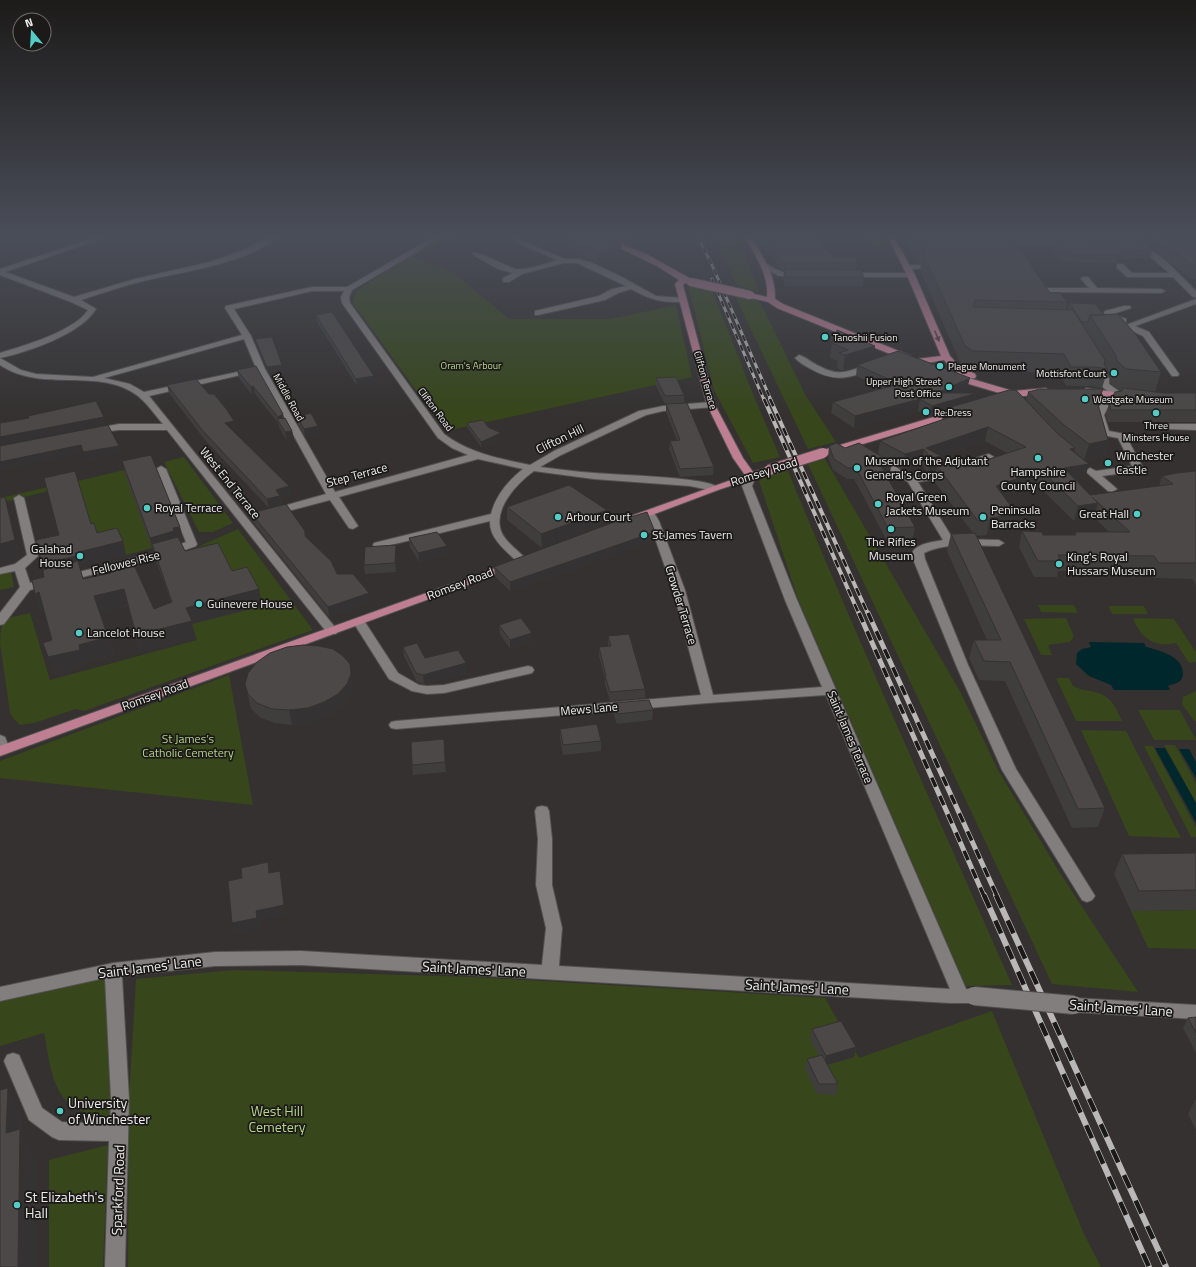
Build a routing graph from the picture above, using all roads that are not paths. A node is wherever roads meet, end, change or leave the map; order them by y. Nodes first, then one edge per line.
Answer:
1 (64, 296) edge
2 (87, 296) edge
3 (281, 296) edge
4 (345, 296) edge
5 (605, 296) edge
6 (649, 296) edge
7 (681, 296) edge
8 (755, 296) edge
9 (772, 296) edge
10 (920, 296) edge
11 (1051, 296) edge
12 (74, 300) junction
13 (682, 300) junction
14 (771, 300) junction
15 (1054, 300) edge
16 (1196, 301) edge
17 (1127, 308) dead end
18 (538, 313) dead end
19 (1129, 325) junction
20 (1105, 333) edge
21 (247, 336) junction
22 (894, 353) junction
23 (0, 356) edge
24 (946, 357) junction
25 (799, 358) dead end
26 (1094, 359) edge
27 (0, 361) edge
28 (917, 362) junction
29 (261, 368) junction
30 (1175, 374) dead end
31 (90, 379) junction
32 (1104, 385) junction
33 (1090, 391) junction
34 (1013, 394) junction
35 (1056, 394) joint
36 (142, 395) junction
37 (1076, 395) joint
38 (1112, 396) junction
39 (1141, 399) edge
40 (1004, 400) edge
41 (1025, 402) edge
42 (711, 406) junction
43 (967, 411) edge
44 (170, 427) junction
45 (1168, 427) dead end
46 (1196, 427) edge
47 (84, 434) edge
48 (850, 444) junction
49 (477, 456) junction
50 (989, 457) dead end
51 (1083, 465) edge
52 (530, 468) junction
53 (161, 469) dead end
54 (1093, 474) junction
55 (751, 476) junction
56 (912, 480) junction
57 (714, 488) junction
58 (1112, 489) dead end
59 (332, 495) junction
60 (19, 498) dead end
61 (649, 513) junction
62 (496, 516) junction
63 (243, 520) junction
64 (623, 523) edge
65 (353, 526) dead end
66 (950, 543) junction
67 (999, 543) dead end
68 (378, 546) edge
69 (526, 560) joint
70 (19, 567) junction
71 (0, 571) edge
72 (26, 587) junction
73 (0, 621) edge
74 (359, 622) junction
75 (332, 631) junction
76 (528, 670) dead end
77 (831, 691) junction
78 (708, 699) junction
79 (396, 725) dead end
80 (1, 747) edge
81 (542, 811) dead end
82 (1087, 896) dead end
83 (113, 970) junction
84 (550, 973) junction
85 (0, 994) edge
86 (962, 996) junction
87 (1196, 1012) edge
88 (13, 1061) dead end
89 (120, 1133) junction
90 (116, 1267) edge

1 - 12 street
2 - 12 street
3 - 21 street, Middle Road
4 - 49 street, Clifton Road
5 - 18 street
6 - 13 street
7 - 13 main road, Clifton Terrace
8 - 14 main road, bridge
9 - 14 main road
10 -> 24 main road
11 - 15 street
12 - 23 street
13 - 42 main road, Clifton Terrace
14 - 22 main road
16 - 19 street
17 - 19 street
19 - 20 street
19 - 30 street
21 - 29 street, Middle Road
21 - 31 street
22 - 25 street
22 - 28 main road
24 - 28 main road
24 - 34 main road
26 - 32 street
27 - 31 street
28 - 34 main road
29 - 36 street
29 - 59 street, Middle Road
31 - 36 street, West End Terrace
32 - 33 street
32 - 38 street
33 - 37 main road
33 - 38 main road
34 - 35 main road
34 - 40 main road
35 - 41 street
36 - 44 street, West End Terrace
37 - 38 street
38 - 39 street
38 - 54 street
42 - 52 street, Clifton Hill
42 - 55 main road, Clifton Terrace
43 - 48 main road, Romsey Road
44 - 47 street
44 - 63 street, West End Terrace
45 - 46 street
48 - 55 main road, Romsey Road, bridge
48 - 56 street
49 - 52 street, Clifton Road
49 - 59 street, Step Terrace
50 - 56 street
51 - 54 street
52 - 57 street, Clifton Road
52 - 62 street, Clifton Hill
53 - 72 street, Fellowes Rise
54 - 58 street
55 - 57 main road, Romsey Road
55 - 77 street, Saint James Terrace
56 - 66 street
57 - 61 main road, Romsey Road
59 - 63 street, Step Terrace
59 - 65 street, Middle Road
60 - 70 street
61 - 64 main road, Romsey Road
61 - 78 street, Crowder Terrace
62 - 68 street
62 - 69 street, Clifton Hill
63 - 75 street, West End Terrace
66 - 67 street
66 - 82 street
69 - 74 main road, Romsey Road
70 - 71 street
70 - 72 street
72 - 73 street
74 - 75 main road, Romsey Road
74 - 76 street
75 - 80 main road, Romsey Road
77 - 78 street, Mews Lane
77 - 86 street, Saint James Terrace
78 - 79 street, Mews Lane
81 - 84 street
83 - 84 street, Saint James' Lane
83 - 85 street, Saint James' Lane
83 - 89 street, Sparkford Road
84 - 86 street, Saint James' Lane
86 - 87 street, Saint James' Lane, bridge
88 - 89 street
89 - 90 street, Sparkford Road

